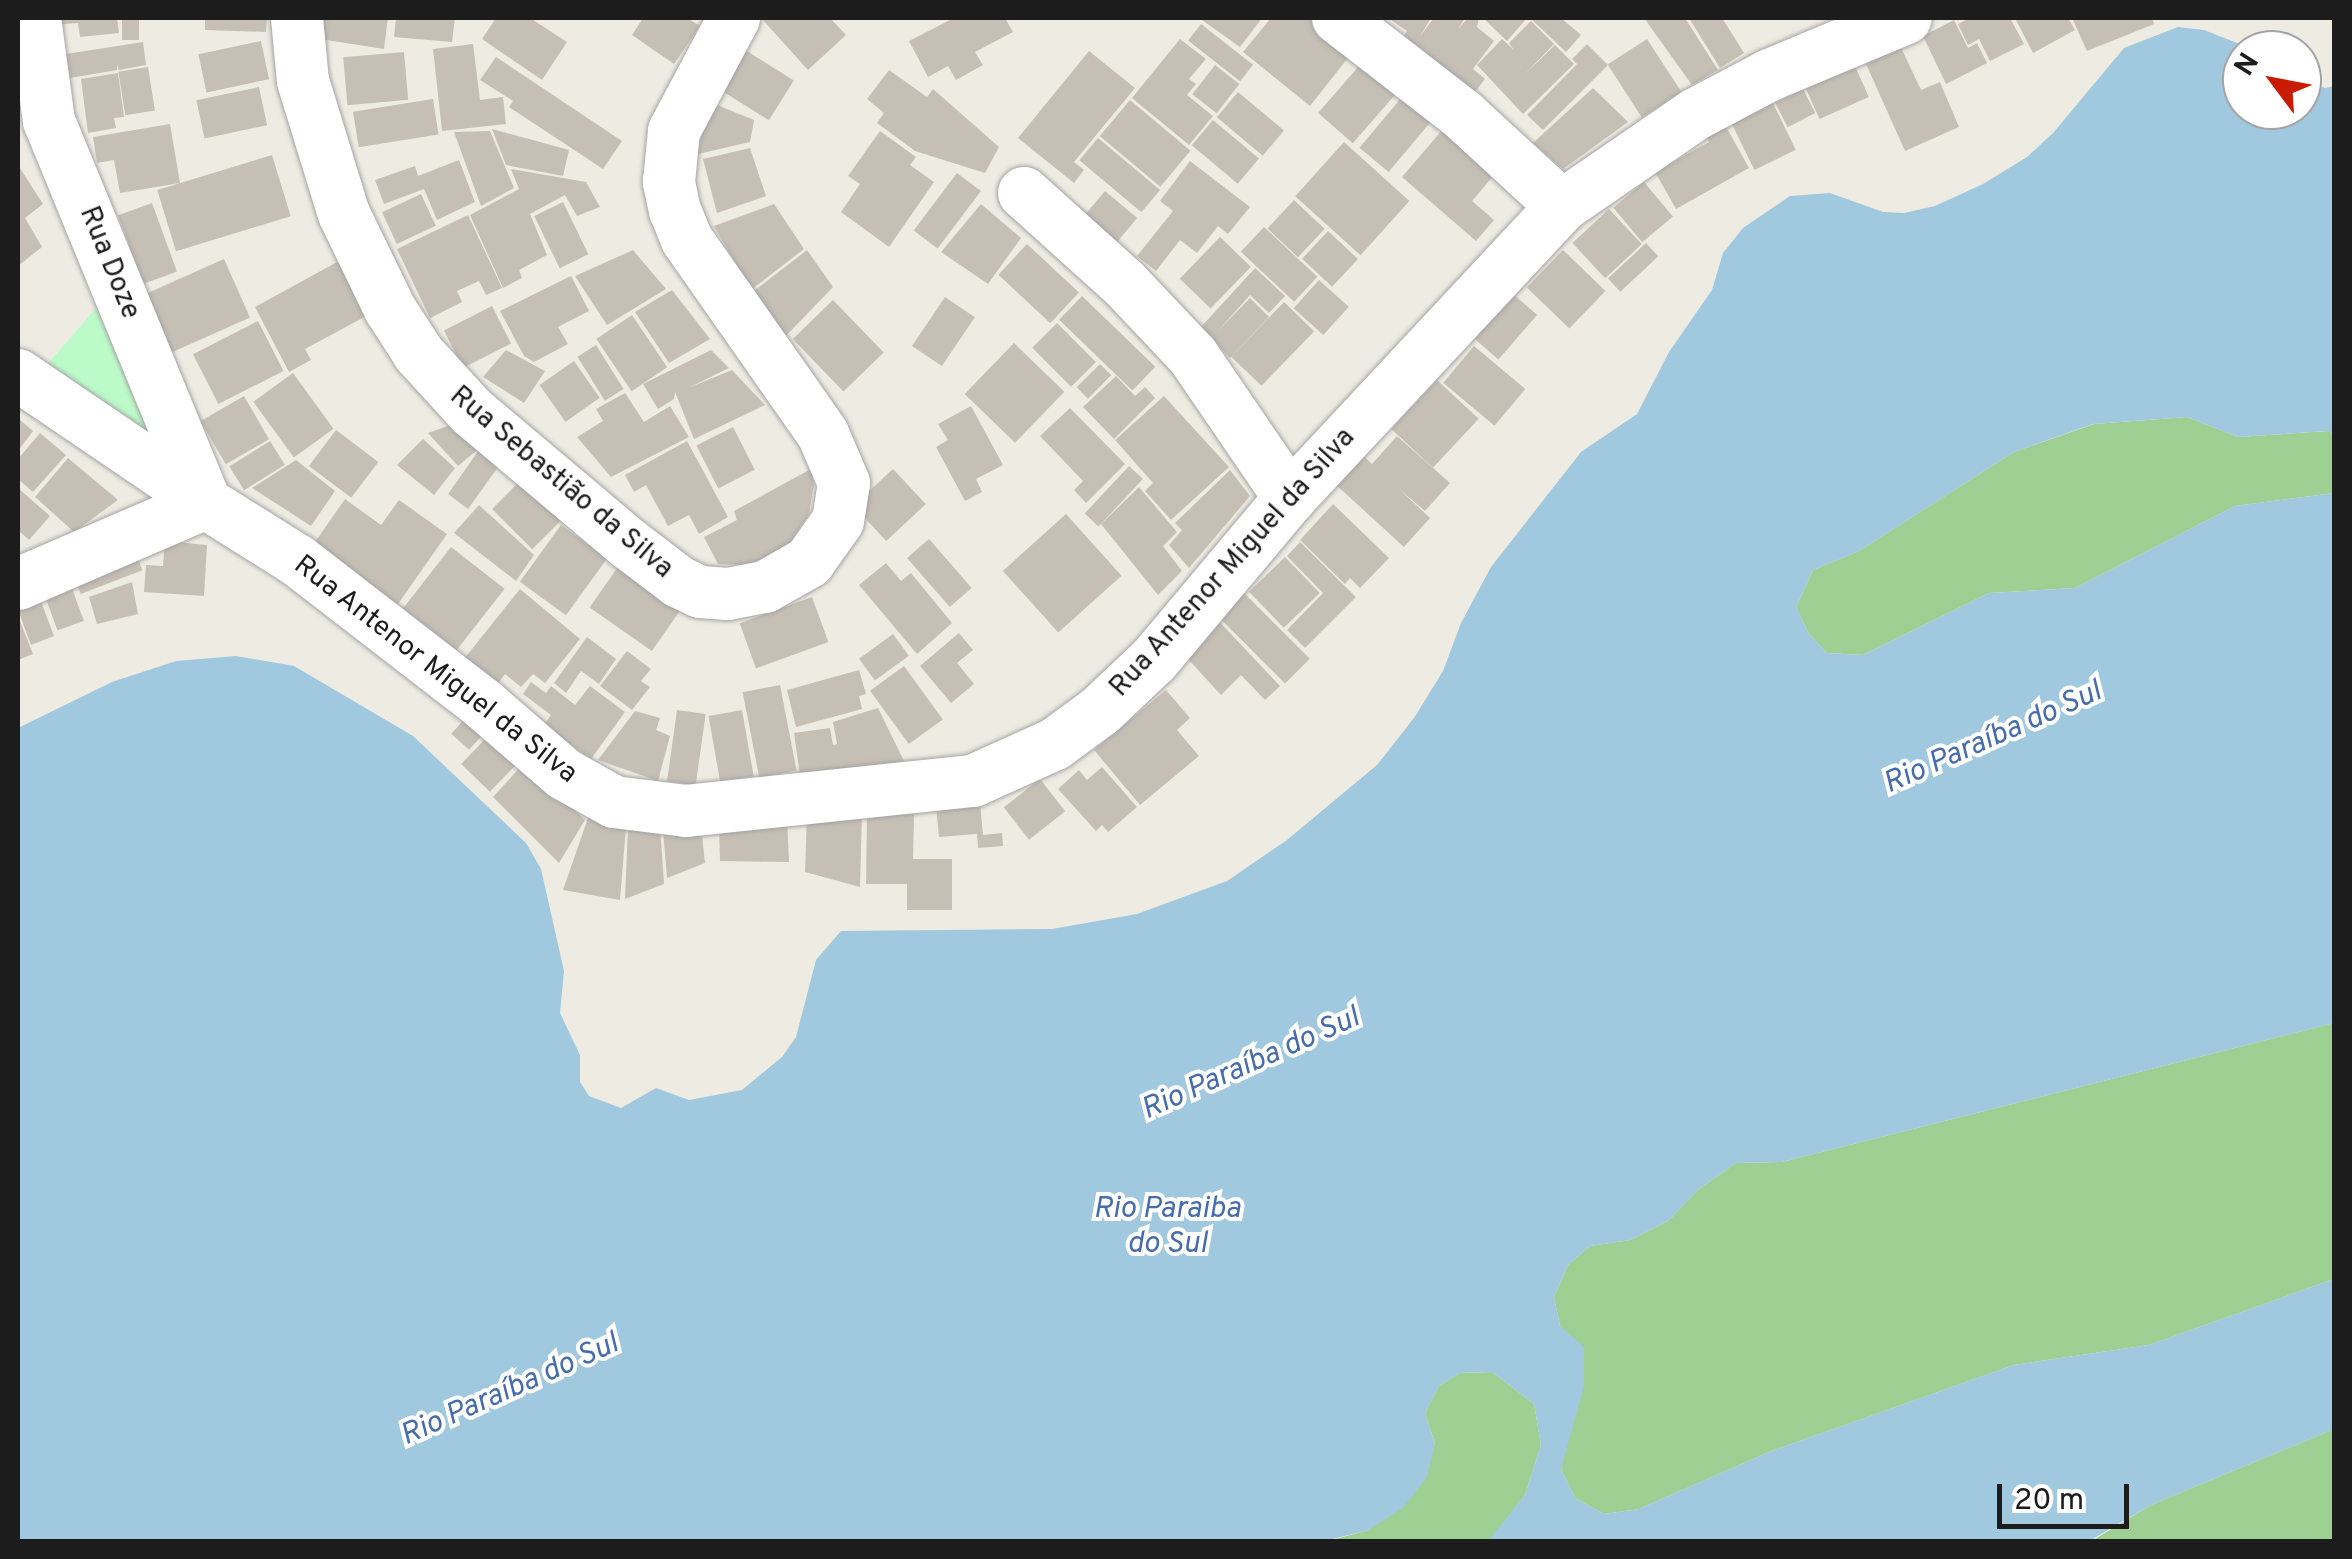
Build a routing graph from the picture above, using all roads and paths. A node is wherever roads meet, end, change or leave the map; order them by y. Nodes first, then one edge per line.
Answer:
1 (35, 18) edge
2 (296, 18) edge
3 (734, 18) edge
4 (1338, 18) edge
5 (1906, 18) edge
6 (33, 135) edge
7 (1024, 194) dead end
8 (1562, 206) junction
9 (18, 374) edge
10 (1290, 498) junction
11 (206, 503) junction
12 (18, 584) edge

1 - 6 street, Rua Doze
2 - 3 street, Rua Sebastião da Silva
4 - 8 street
5 - 8 street, Rua Antenor Miguel da Silva
6 - 11 street, Rua Doze
7 - 10 street
8 - 10 street, Rua Antenor Miguel da Silva
9 - 11 street, Rua Antenor Miguel da Silva
10 - 11 street, Rua Antenor Miguel da Silva
11 - 12 street

